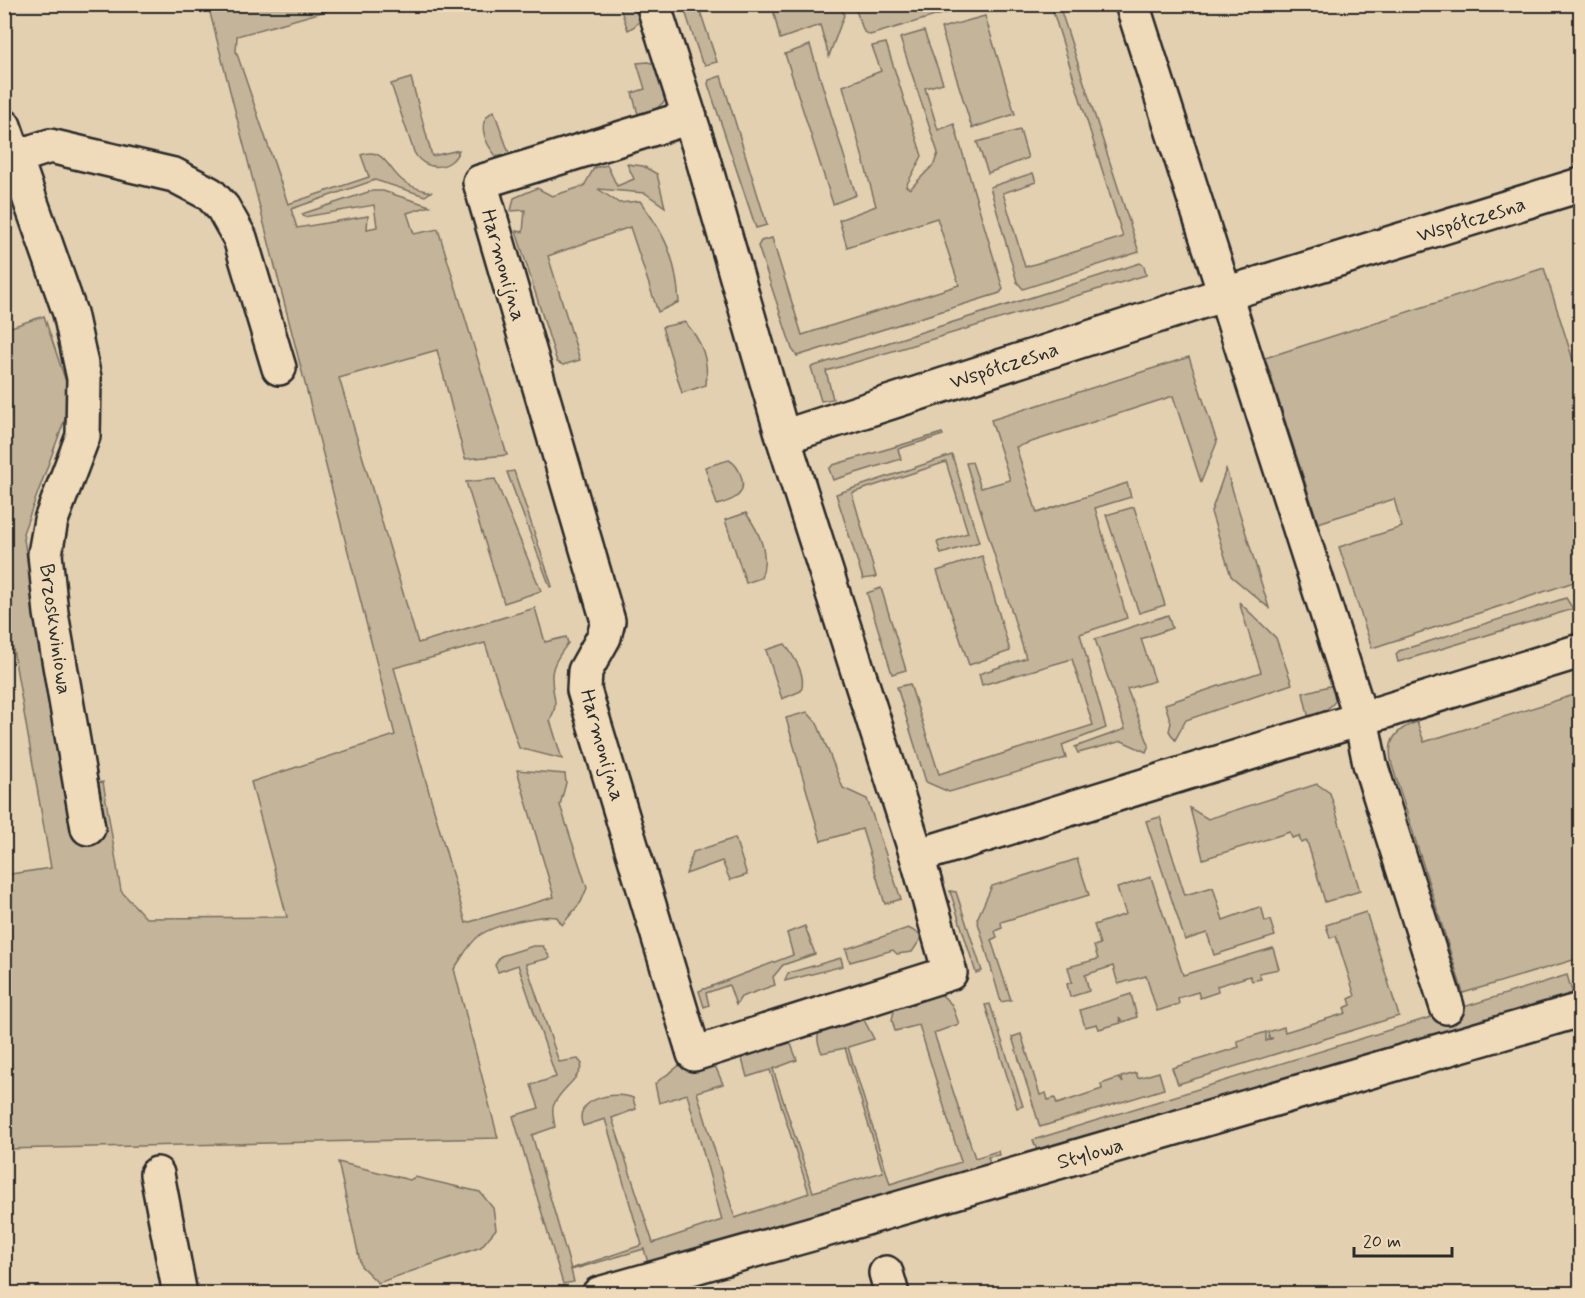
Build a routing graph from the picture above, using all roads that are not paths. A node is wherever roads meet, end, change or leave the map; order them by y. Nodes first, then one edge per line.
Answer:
1 (653, 4) edge
2 (1132, 4) edge
3 (690, 117) junction
4 (4, 126) edge
5 (16, 157) junction
6 (1581, 185) edge
7 (1225, 294) junction
8 (279, 368) dead end
9 (783, 437) junction
10 (1581, 651) edge
11 (1361, 719) junction
12 (88, 828) dead end
13 (917, 856) junction
14 (1447, 1007) dead end
15 (1581, 1010) edge
16 (157, 1174) dead end
17 (180, 1293) edge
18 (599, 1293) edge

1 - 3 street
2 - 7 street
3 - 9 street
3 - 13 street, Harmonijna
4 - 5 street, Brzoskwiniowa
5 - 8 street
5 - 12 street, Brzoskwiniowa
6 - 7 street, Współczesna
7 - 9 street, Współczesna
7 - 11 street
9 - 13 street
10 - 11 street
11 - 13 street
11 - 14 street
15 - 18 street, Stylowa
16 - 17 street

